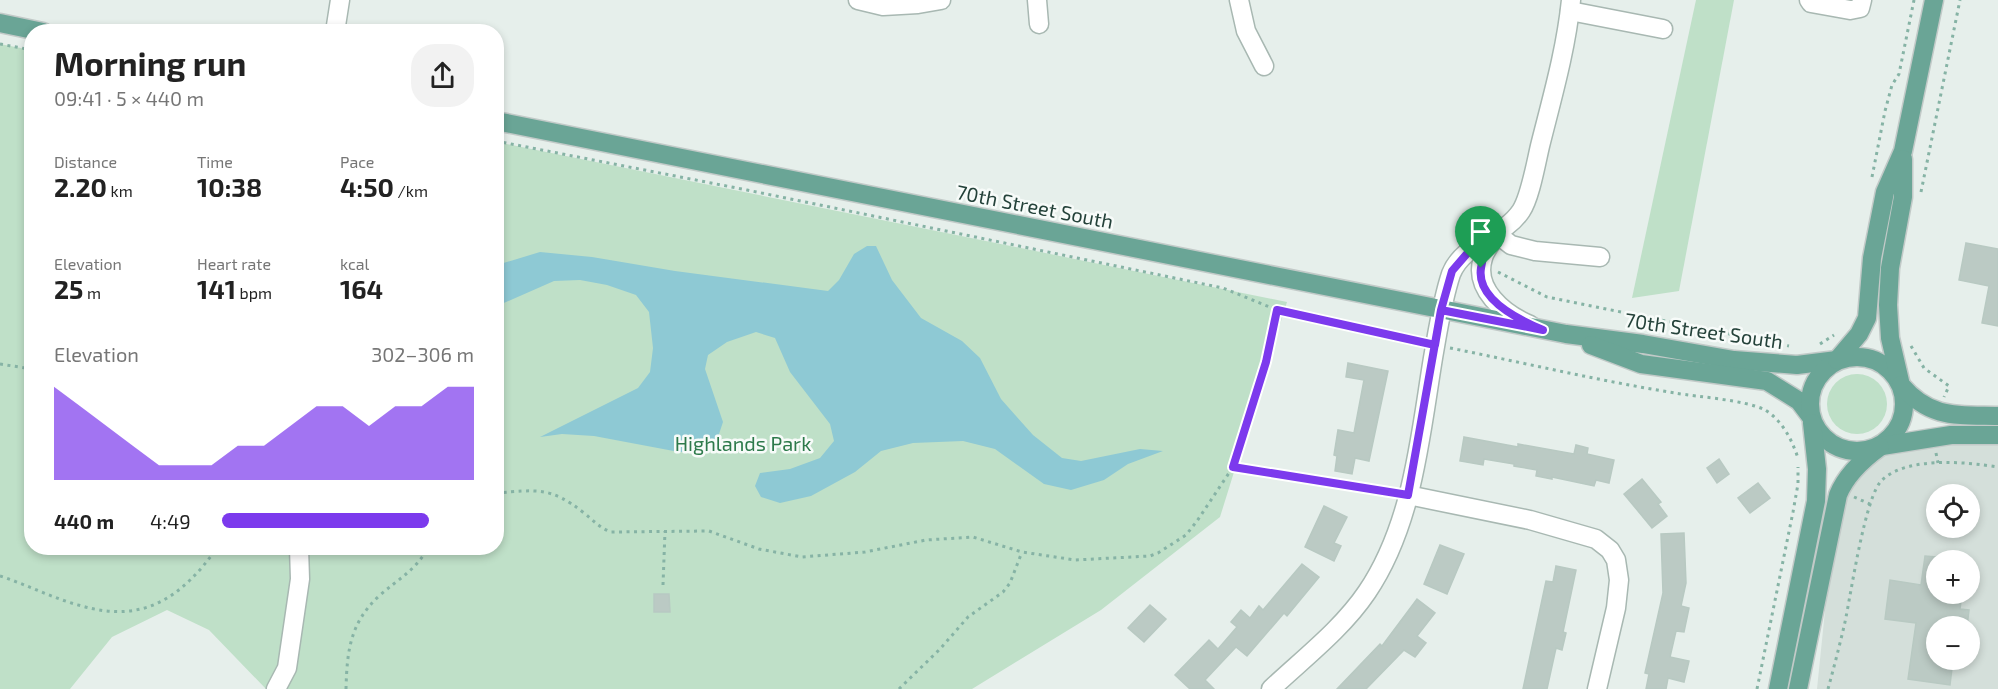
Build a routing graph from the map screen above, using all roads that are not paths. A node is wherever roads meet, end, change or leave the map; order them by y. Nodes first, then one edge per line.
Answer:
1 (340, 0) edge
2 (858, 0) edge
3 (941, 0) edge
4 (1037, 0) edge
5 (1239, 0) edge
6 (1809, 0) edge
7 (1862, 0) edge
8 (1934, 0) edge
9 (1570, 6) edge
10 (0, 23) edge
11 (336, 24) edge
12 (1040, 24) dead end
13 (24, 28) edge
14 (1663, 28) dead end
15 (1264, 66) dead end
16 (504, 123) edge
17 (1903, 151) junction
18 (1497, 234) junction
19 (1600, 257) dead end
20 (1441, 310) junction
21 (1543, 330) junction
22 (1566, 334) junction
23 (1837, 360) junction
24 (1901, 384) junction
25 (1998, 416) edge
26 (1811, 418) junction
27 (1998, 435) edge
28 (1882, 446) junction
29 (1408, 495) junction
30 (299, 555) edge
31 (276, 689) edge
32 (1271, 689) edge
33 (1597, 689) edge
34 (1778, 689) edge
35 (1798, 689) edge

1 - 11 street
2 - 3 street
4 - 12 street
5 - 15 street
6 - 7 street
8 - 17 main road
9 - 14 street
9 - 18 street
10 - 13 main road
16 - 20 main road, 70th Street South
17 - 23 main road
17 - 24 main road
18 - 19 street
18 - 20 street
18 - 21 street
20 - 21 main road, 70th Street South
20 - 29 street
21 - 22 main road, 70th Street South
22 - 23 main road, 70th Street South
22 - 26 main road, 70th Street South
23 - 24 main road
23 - 26 main road
24 - 25 main road
24 - 28 main road
26 - 28 main road
26 - 34 main road
27 - 28 main road
28 - 35 main road
29 - 32 street
29 - 33 street
30 - 31 street

